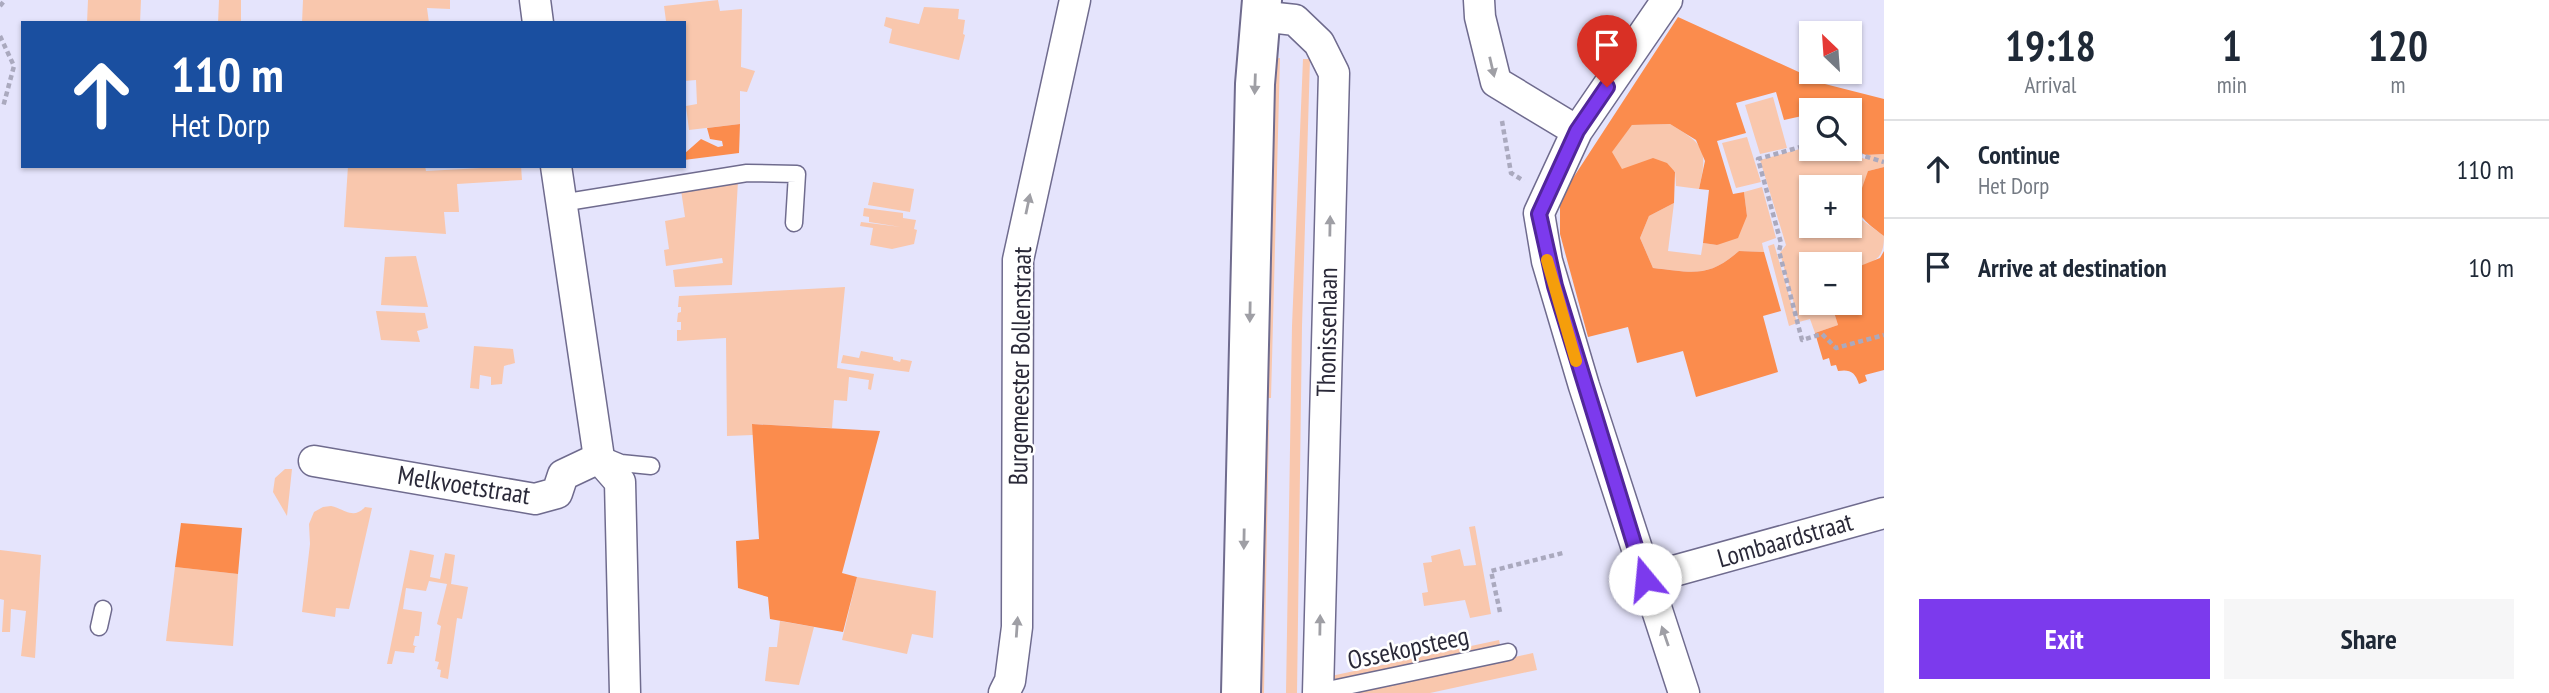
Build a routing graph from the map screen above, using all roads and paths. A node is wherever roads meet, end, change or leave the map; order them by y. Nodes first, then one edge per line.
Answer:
1 (5, 0) edge
2 (535, 0) edge
3 (1075, 0) edge
4 (1479, 0) edge
5 (1667, 0) edge
6 (0, 6) edge
7 (1260, 8) edge
8 (538, 21) edge
9 (0, 36) edge
10 (1496, 82) junction
11 (3, 107) dead end
12 (1577, 131) junction
13 (1799, 148) edge
14 (1862, 155) edge
15 (1884, 162) edge
16 (556, 168) edge
17 (1547, 194) junction
18 (561, 203) junction
19 (794, 223) dead end
20 (1884, 335) edge
21 (598, 456) junction
22 (314, 460) dead end
23 (651, 466) dead end
24 (1884, 513) edge
25 (1563, 553) dead end
26 (1645, 579) junction
27 (103, 609) dead end
28 (1500, 612) dead end
29 (99, 627) dead end
30 (1508, 652) dead end
31 (1318, 692) edge
32 (625, 693) edge
33 (1004, 693) edge
34 (1241, 693) edge
35 (1684, 693) edge

1 - 6 path
2 - 8 street
33 -> 3 street, Burgemeester Bollenstraat
4 -> 10 street
5 - 12 street
31 -> 7 street, Thonissenlaan
7 -> 34 main road, Thonissenlaan
9 - 11 path
10 - 12 street
10 - 17 path
12 - 17 street
13 - 20 path
14 - 15 path
16 - 18 street
17 - 26 street
18 - 19 lane
18 - 21 street
21 - 22 street, Melkvoetstraat
21 - 23 lane
21 - 32 street
24 - 26 street, Lombaardstraat
25 - 28 path, Ossekopsteeg
35 -> 26 street
27 - 29 lane
30 - 31 lane, Ossekopsteeg

